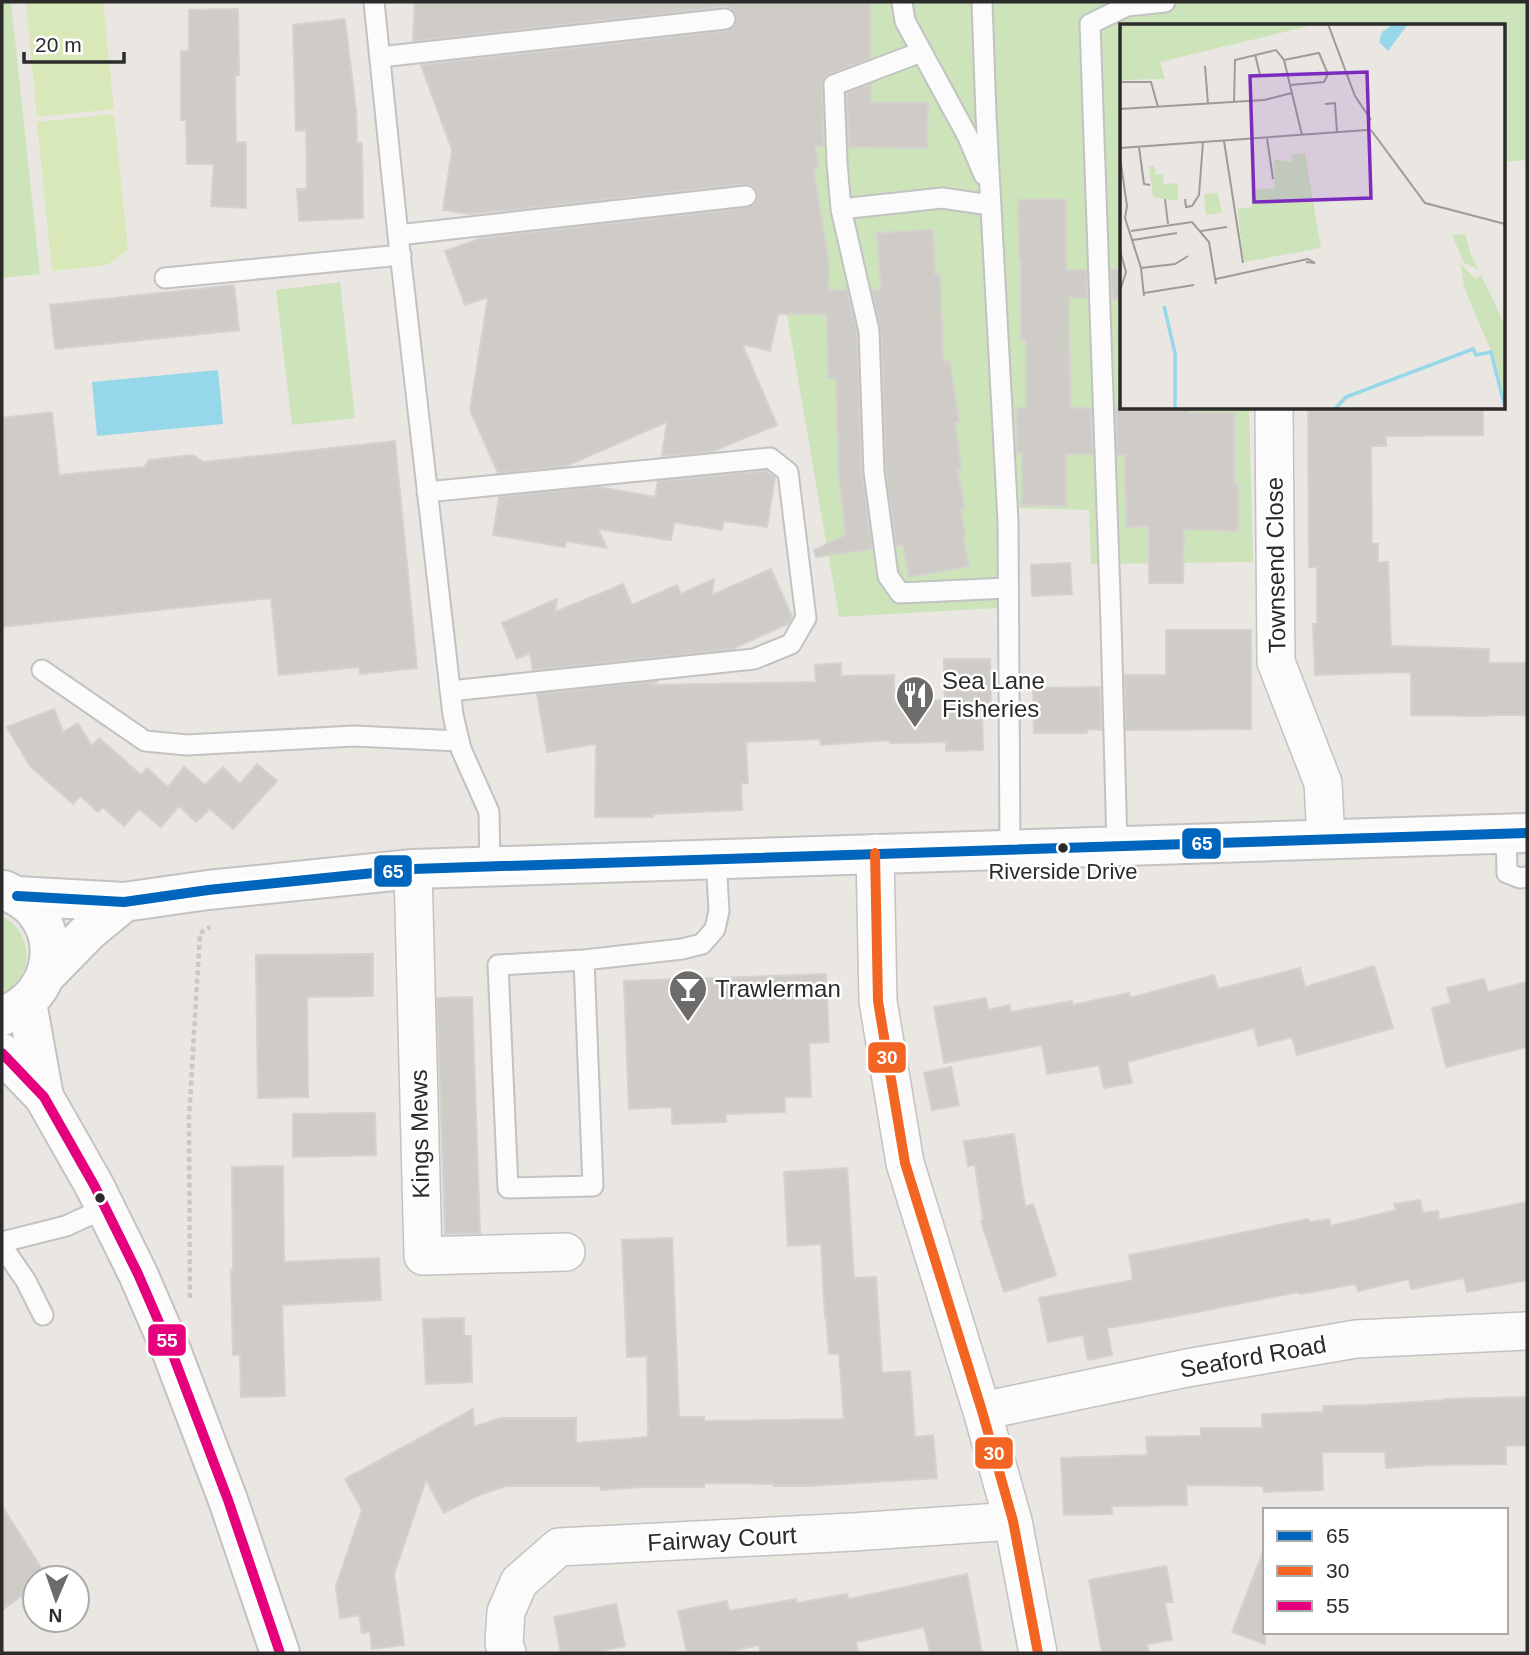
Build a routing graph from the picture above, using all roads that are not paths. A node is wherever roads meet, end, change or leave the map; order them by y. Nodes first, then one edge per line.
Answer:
1 (374, 2) edge
2 (902, 2) edge
3 (982, 2) edge
4 (1165, 2) edge
5 (725, 19) dead end
6 (921, 52) junction
7 (380, 57) junction
8 (747, 196) dead end
9 (990, 197) junction
10 (841, 209) junction
11 (398, 234) junction
12 (401, 255) junction
13 (165, 278) dead end
14 (1275, 410) edge
15 (427, 492) junction
16 (1009, 587) junction
17 (43, 670) dead end
18 (450, 691) junction
19 (459, 741) junction
20 (1517, 833) edge
21 (1326, 839) junction
22 (1116, 846) junction
23 (1010, 849) junction
24 (875, 853) junction
25 (716, 859) junction
26 (490, 867) junction
27 (413, 869) junction
28 (1527, 877) edge
29 (9, 892) edge
30 (124, 902) junction
31 (584, 960) junction
32 (25, 998) edge
33 (2, 1054) edge
34 (44, 1097) junction
35 (105, 1208) junction
36 (2, 1244) edge
37 (566, 1252) dead end
38 (43, 1315) dead end
39 (1527, 1331) edge
40 (982, 1411) junction
41 (1013, 1521) junction
42 (280, 1653) edge
43 (507, 1653) edge
44 (1038, 1653) edge

1 - 7 lane
2 - 6 lane
3 - 9 lane
4 - 22 lane
5 - 7 lane
6 - 9 lane
6 - 10 lane
7 - 11 lane
8 - 11 lane
9 - 10 lane
9 - 16 lane
10 - 16 lane
11 - 12 lane
12 - 13 lane
12 - 15 lane
14 - 21 street, Townsend Close
15 - 18 lane
15 - 18 lane
16 - 23 lane
17 - 19 lane
18 - 19 lane
19 - 26 lane
20 - 21 street
20 - 28 lane
21 - 22 street
22 - 23 street
23 - 24 street
24 - 25 street
24 - 40 street
25 - 26 street
25 - 31 lane
26 - 27 street
27 - 30 street
27 - 37 street, Kings Mews
29 - 30 street
29 - 32 street
30 - 32 street
31 - 31 lane
32 - 34 street
33 - 34 street
34 - 35 street
35 - 36 lane
35 - 42 street
36 - 38 lane
39 - 40 street, Seaford Road
40 - 41 street
41 - 43 street, Fairway Court
41 - 44 street

